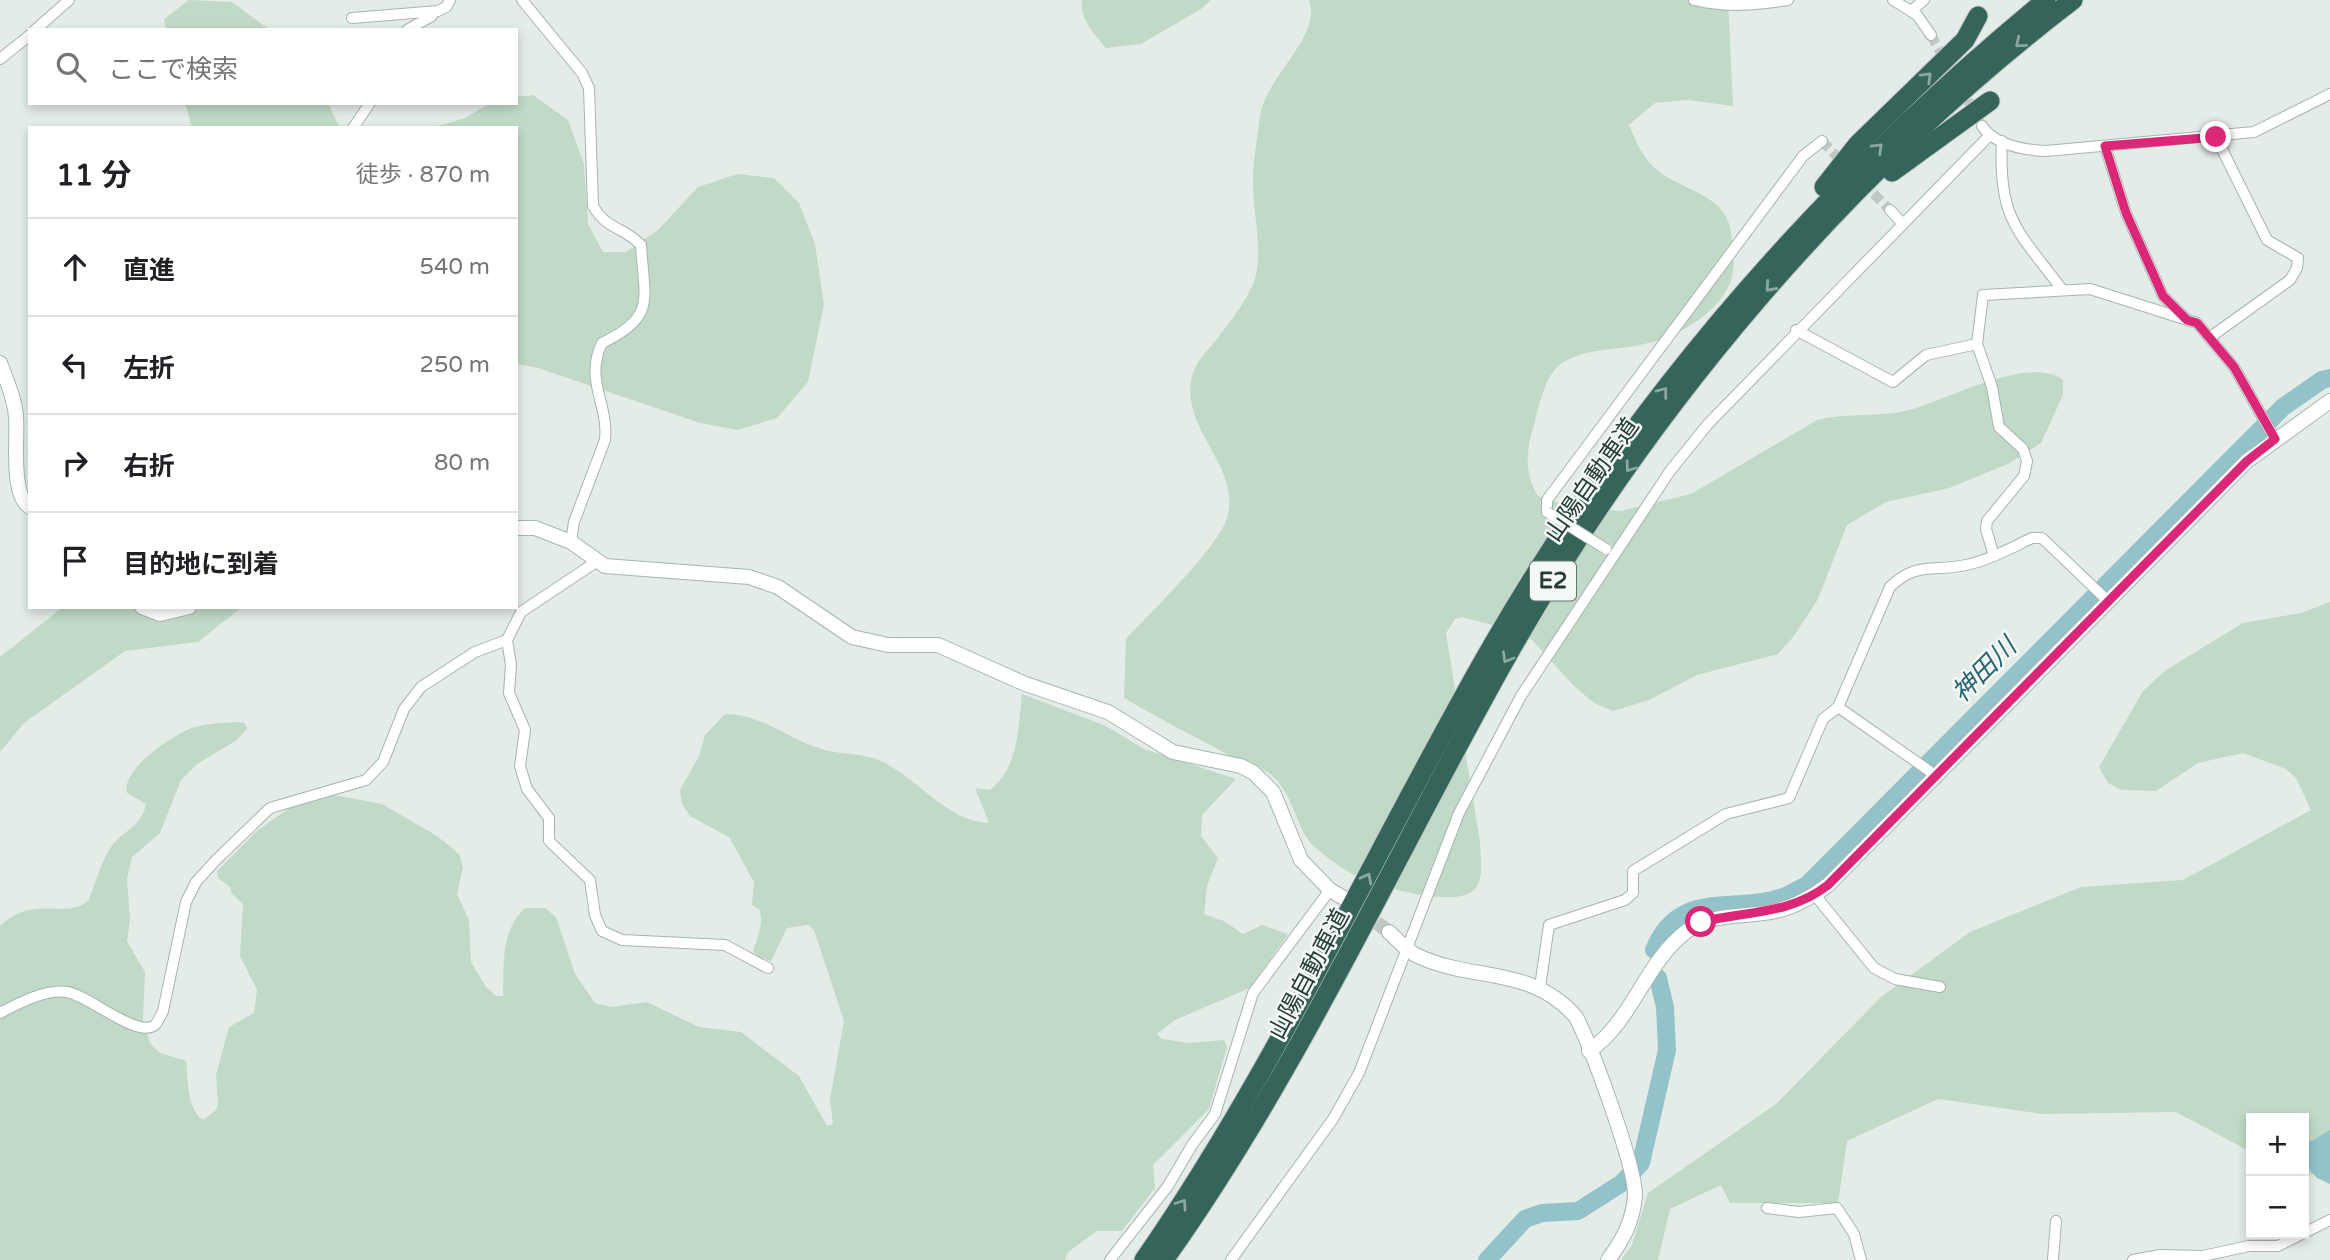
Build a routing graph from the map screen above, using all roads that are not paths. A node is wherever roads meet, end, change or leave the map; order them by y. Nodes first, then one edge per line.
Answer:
1 (69, 0) edge
2 (450, 0) edge
3 (522, 0) edge
4 (1694, 0) edge
5 (1788, 0) edge
6 (1893, 0) edge
7 (1924, 0) edge
8 (2046, 0) edge
9 (2073, 0) edge
10 (438, 11) junction
11 (1911, 11) junction
12 (1978, 16) dead end
13 (352, 18) dead end
14 (37, 28) edge
15 (410, 28) edge
16 (1931, 36) tunnel mouth
17 (28, 37) edge
18 (0, 59) edge
19 (2330, 94) edge
20 (1990, 101) dead end
21 (369, 105) edge
22 (354, 126) edge
23 (2216, 137) junction
24 (1822, 141) dead end
25 (2002, 141) junction
26 (2105, 146) junction
27 (1890, 210) tunnel mouth
28 (1902, 223) junction
29 (1789, 266) junction
30 (2061, 288) junction
31 (2187, 320) junction
32 (1796, 330) junction
33 (1709, 333) junction
34 (2209, 338) junction
35 (1977, 344) junction
36 (0, 363) edge
37 (2330, 401) edge
38 (2273, 436) junction
39 (28, 506) edge
40 (518, 528) edge
41 (571, 542) junction
42 (1610, 551) junction
43 (1994, 556) junction
44 (596, 562) junction
45 (2103, 596) junction
46 (147, 609) edge
47 (181, 609) edge
48 (507, 640) junction
49 (1838, 706) junction
50 (1930, 770) junction
51 (1336, 894) joint
52 (1815, 895) junction
53 (1389, 932) tunnel mouth
54 (1407, 950) junction
55 (768, 968) dead end
56 (1539, 987) junction
57 (1940, 987) dead end
58 (0, 1013) edge
59 (1590, 1051) junction
60 (1767, 1208) dead end
61 (2330, 1220) edge
62 (2056, 1221) dead end
63 (1136, 1248) edge
64 (1110, 1260) edge
65 (1164, 1260) edge
66 (1231, 1260) edge
67 (1608, 1260) edge
68 (1860, 1260) edge
69 (2053, 1260) edge
70 (2133, 1260) edge

1 - 14 street
2 - 10 street
3 - 41 street
4 - 5 street
6 - 11 street
7 - 11 street
33 -> 8 highway, 山陽自動車道 / E2
9 -> 29 highway, 山陽自動車道 / E2
10 - 13 street
10 - 15 street
11 - 16 street
33 -> 12 highway
17 - 18 street
19 - 23 street
20 - 29 highway
21 - 22 street
23 - 26 street
23 - 34 street
24 - 42 street, bridge
25 - 26 street
25 - 28 street
25 - 30 street
26 - 31 street
27 - 28 street
28 - 32 street
29 -> 65 highway, 山陽自動車道 / E2
30 - 31 street
30 - 35 street
31 - 34 street
32 - 35 street
32 - 42 street
63 -> 33 highway, 山陽自動車道 / E2
34 - 38 street
35 - 43 street
36 - 39 street
37 - 38 street
38 - 45 street
40 - 41 street
41 - 44 street
42 - 54 street
43 - 45 street
43 - 49 street
44 - 48 street
44 - 51 street
45 - 50 street
46 - 47 street
48 - 55 street
48 - 58 street
49 - 50 street
49 - 56 street
50 - 52 street
51 - 63 street
52 - 57 street
52 - 59 street
53 - 54 street
54 - 56 street
54 - 66 street
56 - 59 street
59 - 67 street
60 - 68 street
61 - 70 street
62 - 69 street
63 - 64 street

